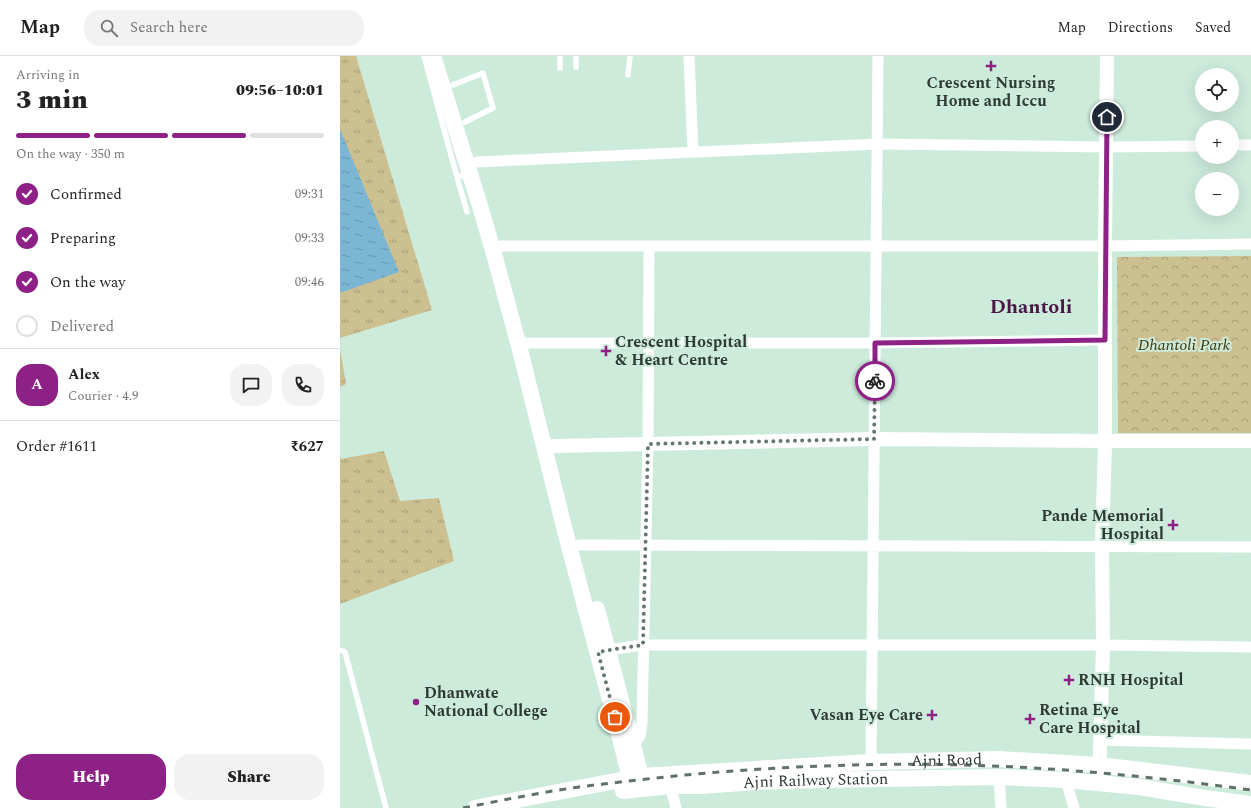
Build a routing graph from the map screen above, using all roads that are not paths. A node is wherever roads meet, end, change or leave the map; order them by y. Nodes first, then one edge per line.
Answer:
1 (424, 56) edge
2 (433, 56) edge
3 (444, 56) edge
4 (560, 56) edge
5 (576, 56) edge
6 (630, 56) edge
7 (689, 56) edge
8 (878, 56) edge
9 (1107, 56) edge
10 (576, 67) dead end
11 (560, 68) dead end
12 (628, 75) dead end
13 (453, 85) junction
14 (465, 122) junction
15 (878, 144) junction
16 (1239, 145) edge
17 (1251, 145) edge
18 (1195, 146) edge
19 (1107, 147) junction
20 (693, 152) junction
21 (468, 171) junction
22 (467, 212) dead end
23 (1251, 244) edge
24 (649, 246) junction
25 (877, 246) junction
26 (1105, 246) junction
27 (497, 247) junction
28 (1105, 340) junction
29 (648, 343) junction
30 (875, 343) junction
31 (522, 344) junction
32 (874, 439) junction
33 (1105, 441) junction
34 (1251, 441) edge
35 (648, 444) junction
36 (549, 448) junction
37 (579, 545) junction
38 (645, 545) junction
39 (874, 546) junction
40 (1102, 546) junction
41 (1251, 547) edge
42 (872, 644) junction
43 (643, 645) junction
44 (1103, 645) junction
45 (1251, 647) edge
46 (340, 650) edge
47 (603, 651) junction
48 (1100, 740) junction
49 (1251, 744) edge
50 (632, 753) junction
51 (871, 762) junction
52 (1068, 763) junction
53 (1100, 765) junction
54 (1000, 777) junction
55 (666, 778) junction
56 (1066, 780) junction
57 (633, 783) junction
58 (1098, 783) junction
59 (1251, 783) edge
60 (1205, 803) edge
61 (1251, 804) edge
62 (386, 808) edge
63 (475, 808) edge
64 (510, 808) edge
65 (676, 808) edge
66 (1001, 808) edge
67 (1074, 808) edge

1 - 21 lane
2 - 21 main road
3 - 13 main road
4 - 11 lane
5 - 10 lane
6 - 12 lane
7 - 20 street
8 - 15 street
9 - 19 street
13 - 14 main road
13 - 14 lane
14 - 21 main road
15 - 19 street
15 - 20 street
15 - 25 street
16 - 17 street
18 - 19 street
19 - 26 street
20 - 21 street
21 - 22 lane
21 - 27 main road
23 - 26 street
24 - 25 street
24 - 27 street
24 - 29 street
25 - 26 street
25 - 30 street
26 - 28 street
27 - 31 main road
28 - 30 street
28 - 33 street
29 - 30 street
29 - 31 street
29 - 35 street
30 - 32 street
31 - 36 main road
32 - 33 street
32 - 35 street
32 - 39 street
33 - 34 street
33 - 40 street
35 - 36 street
35 - 38 street
36 - 37 main road
36 - 47 main road
37 - 38 street
37 - 47 main road
38 - 39 street
38 - 43 street
39 - 40 street
39 - 42 street
40 - 41 street
40 - 44 street
42 - 43 street
42 - 44 street
42 - 51 street
43 - 47 street
43 - 50 street
44 - 45 street
44 - 48 street
46 - 62 lane
47 - 50 main road
48 - 49 street
48 - 53 street
50 - 55 main road
50 - 57 main road
50 - 57 main road
51 - 52 main road, Ajni Road
51 - 55 main road, Ajni Road
52 - 53 main road, Ajni Road
52 - 56 street
53 - 58 street
53 - 59 main road, Ajni Road
54 - 55 main road, Ajni Railway Station
54 - 56 main road, Ajni Railway Station
54 - 66 street
55 - 57 main road, Ajni Road
55 - 65 street
56 - 58 main road, Ajni Railway Station
56 - 67 street
57 - 63 main road
57 - 64 main road
58 - 60 main road, Ajni Railway Station
60 - 61 main road, Ajni Railway Station

